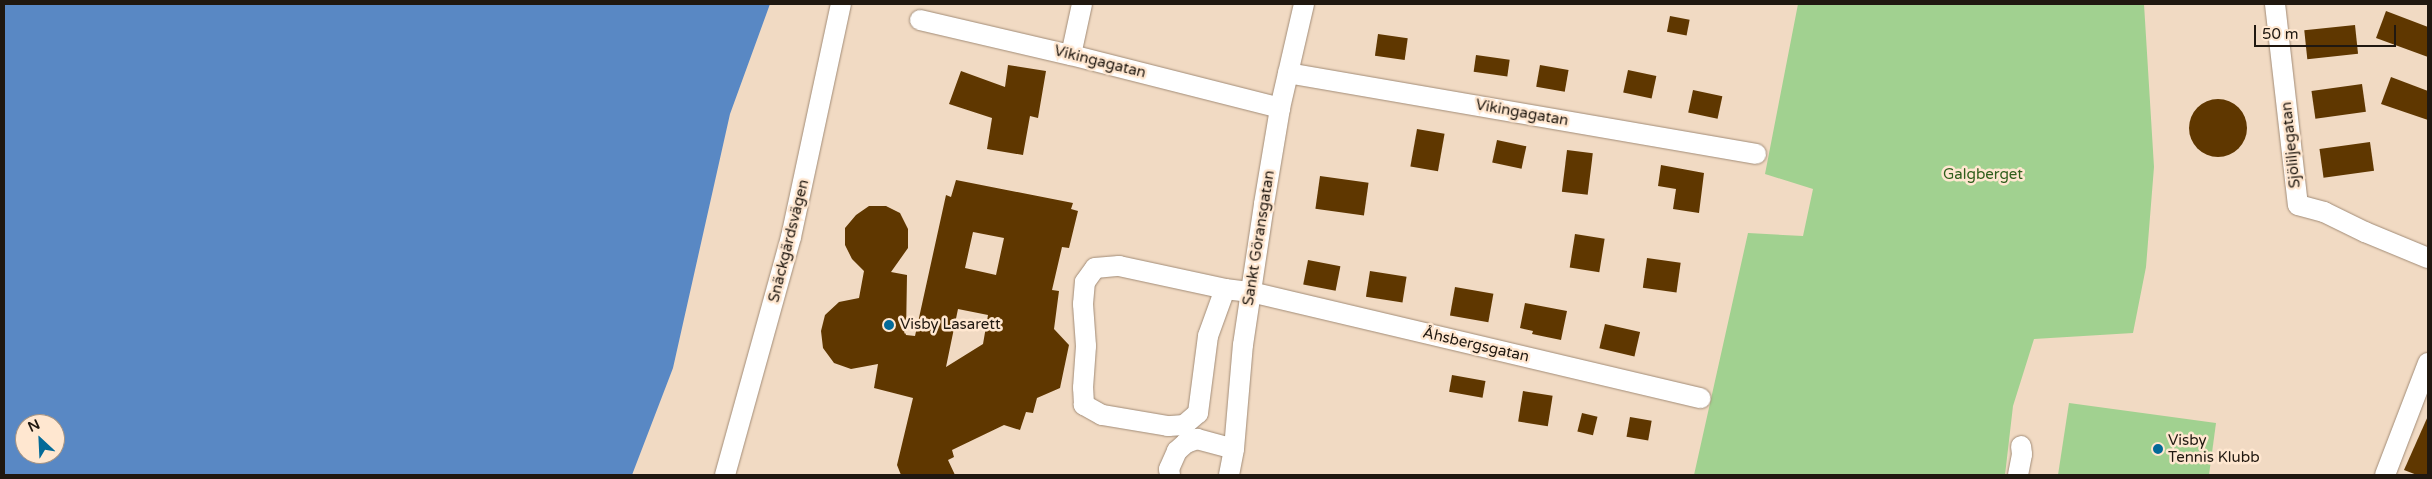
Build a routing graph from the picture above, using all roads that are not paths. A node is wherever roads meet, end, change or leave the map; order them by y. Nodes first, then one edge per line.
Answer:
1 (841, 4) edge
2 (1082, 4) edge
3 (1304, 4) edge
4 (2275, 4) edge
5 (920, 20) dead end
6 (1071, 55) junction
7 (1288, 73) junction
8 (1280, 108) junction
9 (1756, 154) dead end
10 (2428, 258) edge
11 (1225, 289) junction
12 (1250, 292) junction
13 (2428, 363) edge
14 (1701, 398) dead end
15 (2021, 446) dead end
16 (1234, 449) junction
17 (725, 475) edge
18 (1170, 475) edge
19 (1229, 475) edge
20 (2018, 475) edge
21 (2385, 475) edge

1 - 17 street, Snäckgärdsvägen
2 - 6 street
3 - 7 street, Sankt Göransgatan
4 - 10 street, Sjöliljegatan
5 - 6 street, Vikingagatan
6 - 8 street, Vikingagatan
7 - 8 street, Sankt Göransgatan
7 - 9 street, Vikingagatan
8 - 12 street, Sankt Göransgatan
11 - 11 street, Åhsbergsgatan
11 - 12 street, Åhsbergsgatan
12 - 14 street, Åhsbergsgatan
12 - 16 street, Sankt Göransgatan
13 - 21 street
15 - 20 street
16 - 18 street
16 - 19 street, Sankt Göransgatan

